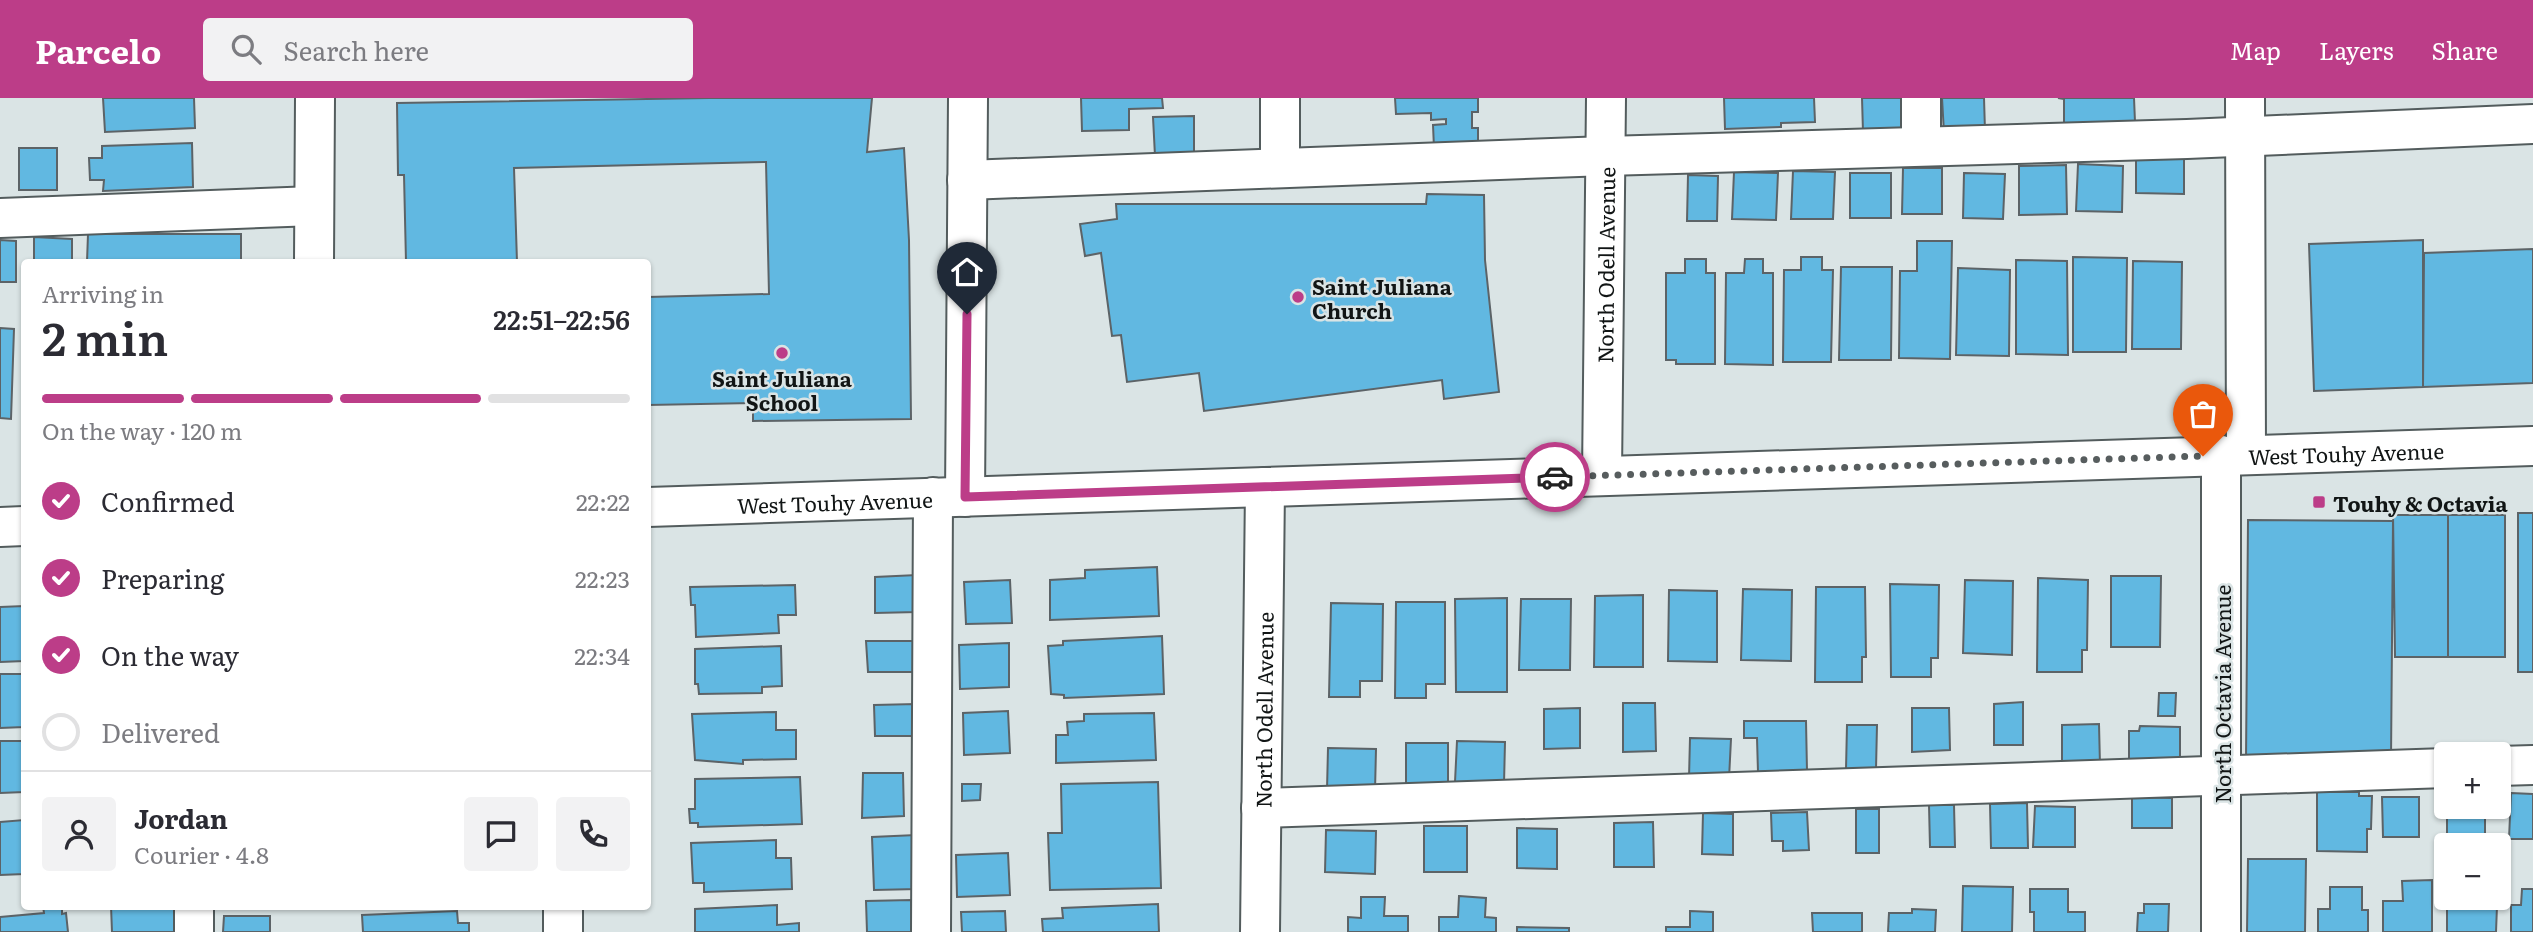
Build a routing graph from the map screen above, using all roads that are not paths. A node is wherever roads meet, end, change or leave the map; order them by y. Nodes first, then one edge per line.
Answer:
1 (315, 98) edge
2 (968, 98) edge
3 (1280, 98) edge
4 (1606, 98) edge
5 (1921, 98) edge
6 (2245, 98) edge
7 (2533, 124) edge
8 (2245, 136) junction
9 (1921, 146) junction
10 (1606, 156) junction
11 (1280, 168) junction
12 (967, 180) junction
13 (314, 206) junction
14 (0, 218) edge
15 (314, 259) edge
16 (2533, 446) edge
17 (2234, 455) junction
18 (1602, 475) junction
19 (1265, 487) junction
20 (949, 497) junction
21 (651, 507) edge
22 (21, 526) edge
23 (0, 527) edge
24 (2533, 765) edge
25 (2511, 766) edge
26 (2434, 768) edge
27 (2221, 775) junction
28 (1261, 808) junction
29 (194, 910) edge
30 (563, 910) edge
31 (194, 932) edge
32 (563, 932) edge
33 (930, 932) edge
34 (1260, 932) edge
35 (2221, 932) edge

1 - 13 street
2 - 12 street
3 - 11 street
4 - 10 street, North Odell Avenue
5 - 9 street
6 - 8 street, North Octavia Avenue
7 - 8 street
8 - 9 street
8 - 17 street, North Octavia Avenue
9 - 10 street
10 - 11 street
10 - 18 street, North Odell Avenue
11 - 12 street
12 - 20 street
13 - 14 street
13 - 15 street
16 - 17 street, West Touhy Avenue
17 - 18 street, West Touhy Avenue
17 - 27 street, North Octavia Avenue
18 - 19 street, West Touhy Avenue
19 - 20 street, West Touhy Avenue
19 - 28 street, North Odell Avenue
20 - 21 street, West Touhy Avenue
20 - 33 street
22 - 23 street
24 - 25 street
26 - 27 street
27 - 28 street
27 - 35 street, North Octavia Avenue
28 - 34 street, North Odell Avenue
29 - 31 street
30 - 32 street

